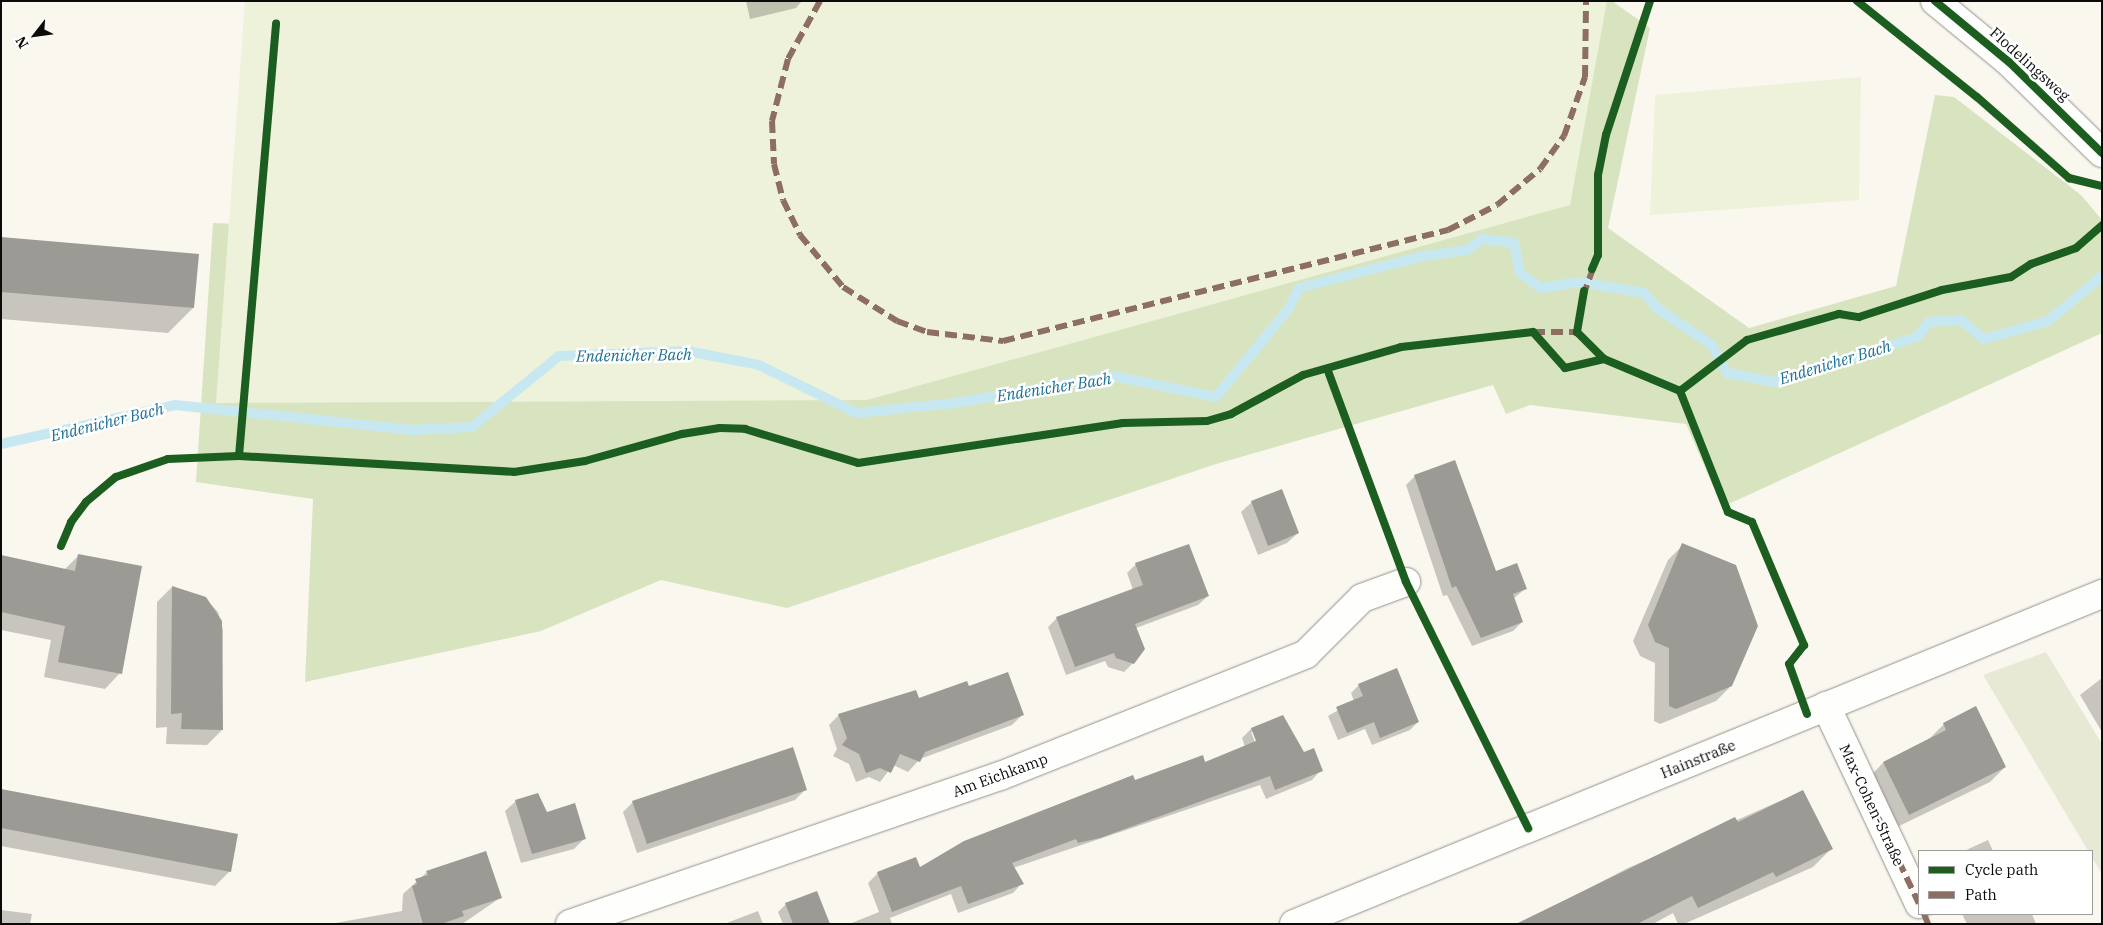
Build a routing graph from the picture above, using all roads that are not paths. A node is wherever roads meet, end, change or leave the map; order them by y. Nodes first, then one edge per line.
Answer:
1 (1935, 1) edge
2 (2102, 153) edge
3 (1406, 582) dead end
4 (2102, 594) edge
5 (1826, 706) junction
6 (1918, 902) edge
7 (570, 924) edge
8 (1294, 924) edge

1 - 2 street, Flodelingsweg
3 - 7 street, Am Eichkamp
4 - 5 street, Hainstraße
5 - 6 street, Max-Cohen-Straße
5 - 8 street, Hainstraße

